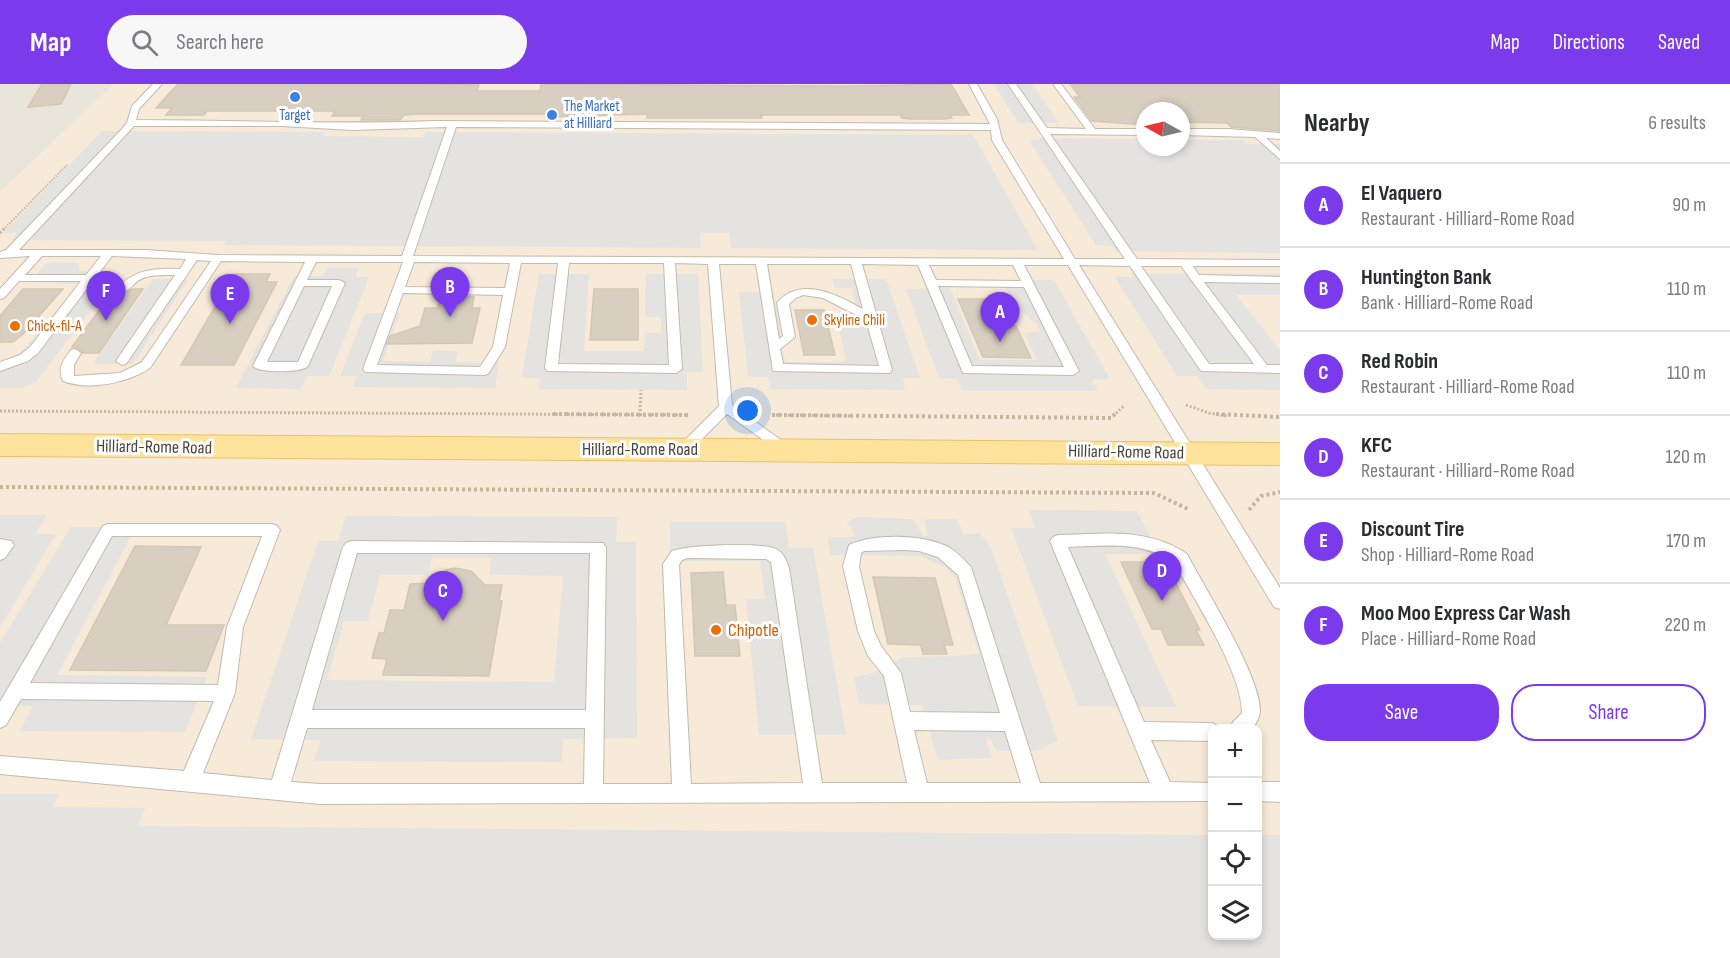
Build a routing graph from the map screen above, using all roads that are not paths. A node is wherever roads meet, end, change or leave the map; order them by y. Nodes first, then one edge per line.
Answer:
1 (158, 84) edge
2 (973, 84) edge
3 (1012, 84) edge
4 (1057, 84) edge
5 (131, 123) junction
6 (452, 124) junction
7 (994, 127) junction
8 (1043, 131) junction
9 (1092, 131) junction
10 (1136, 132) edge
11 (1190, 132) edge
12 (1259, 136) junction
13 (1280, 136) edge
14 (1280, 156) edge
15 (39, 253) junction
16 (110, 253) junction
17 (5, 254) edge
18 (194, 256) junction
19 (313, 257) junction
20 (218, 258) junction
21 (409, 258) junction
22 (516, 258) junction
23 (564, 259) junction
24 (669, 259) junction
25 (714, 259) junction
26 (761, 259) junction
27 (855, 260) junction
28 (922, 261) junction
29 (1016, 261) junction
30 (1073, 261) junction
31 (1133, 262) junction
32 (1184, 262) junction
33 (1280, 263) edge
34 (183, 272) junction
35 (16, 278) junction
36 (90, 278) junction
37 (1196, 278) junction
38 (1280, 280) edge
39 (300, 283) junction
40 (932, 283) junction
41 (1028, 284) junction
42 (123, 289) dead end
43 (398, 290) junction
44 (510, 292) junction
45 (0, 296) edge
46 (871, 318) junction
47 (774, 348) junction
48 (75, 353) dead end
49 (122, 361) dead end
50 (0, 367) edge
51 (1264, 369) junction
52 (1280, 369) edge
53 (726, 407) junction
54 (0, 445) edge
55 (683, 449) junction
56 (783, 449) junction
57 (1189, 453) junction
58 (1280, 454) edge
59 (0, 545) edge
60 (0, 554) edge
61 (1280, 602) edge
62 (16, 691) junction
63 (226, 693) junction
64 (0, 719) edge
65 (301, 719) junction
66 (596, 719) junction
67 (903, 721) junction
68 (1011, 722) junction
69 (1245, 724) edge
70 (1138, 731) junction
71 (1208, 732) edge
72 (0, 765) edge
73 (190, 781) junction
74 (279, 790) junction
75 (682, 792) junction
76 (814, 792) junction
77 (919, 792) junction
78 (1033, 792) junction
79 (1164, 792) junction
80 (1208, 792) edge
81 (1262, 792) edge
82 (1280, 792) edge
83 (593, 793) junction

1 - 5 lane
2 - 7 lane
3 - 8 lane
4 - 9 lane
5 - 6 lane
5 - 17 lane
6 - 7 lane
6 - 21 lane
7 - 30 lane
8 - 9 lane
8 - 31 lane
9 - 10 lane
11 - 12 lane
12 - 13 lane
12 - 14 lane
15 - 16 lane
15 - 17 lane
15 - 35 lane
16 - 18 lane
16 - 36 lane
18 - 20 lane
18 - 34 lane
19 - 20 lane
19 - 21 lane
19 - 39 lane
20 - 48 lane
21 - 22 lane
21 - 43 lane
22 - 23 lane
22 - 44 lane
23 - 24 lane
23 - 24 lane
24 - 25 lane
25 - 26 lane
25 - 53 lane
26 - 27 lane
26 - 47 lane
27 - 28 lane
27 - 46 lane
28 - 29 lane
28 - 40 lane
29 - 30 lane
29 - 41 lane
30 - 31 lane
30 - 57 lane
31 - 32 lane
31 - 51 lane
32 - 33 lane
32 - 37 lane
34 - 42 lane
34 - 49 lane
35 - 36 lane
35 - 45 lane
36 - 50 lane
37 - 38 lane
37 - 51 lane
39 - 39 lane
40 - 41 lane
40 - 41 lane
43 - 44 lane
43 - 44 lane
46 - 47 lane
46 - 47 lane
51 - 52 lane
53 - 55 lane
53 - 56 lane
54 - 55 main road, Hilliard-Rome Road
55 - 56 main road, Hilliard-Rome Road
56 - 57 main road, Hilliard-Rome Road
57 - 58 main road, Hilliard-Rome Road
57 - 61 lane
59 - 60 lane
62 - 63 lane
62 - 63 lane
62 - 64 lane
63 - 73 lane
65 - 66 lane
65 - 66 lane
65 - 74 lane
66 - 83 lane
67 - 68 lane
67 - 68 lane
67 - 77 lane
68 - 78 lane
69 - 70 lane
70 - 71 lane
70 - 79 lane
72 - 73 lane
73 - 74 lane
74 - 83 lane
75 - 76 lane
75 - 76 lane
75 - 83 lane
76 - 77 lane
77 - 78 lane
78 - 79 lane
79 - 80 lane
81 - 82 lane

